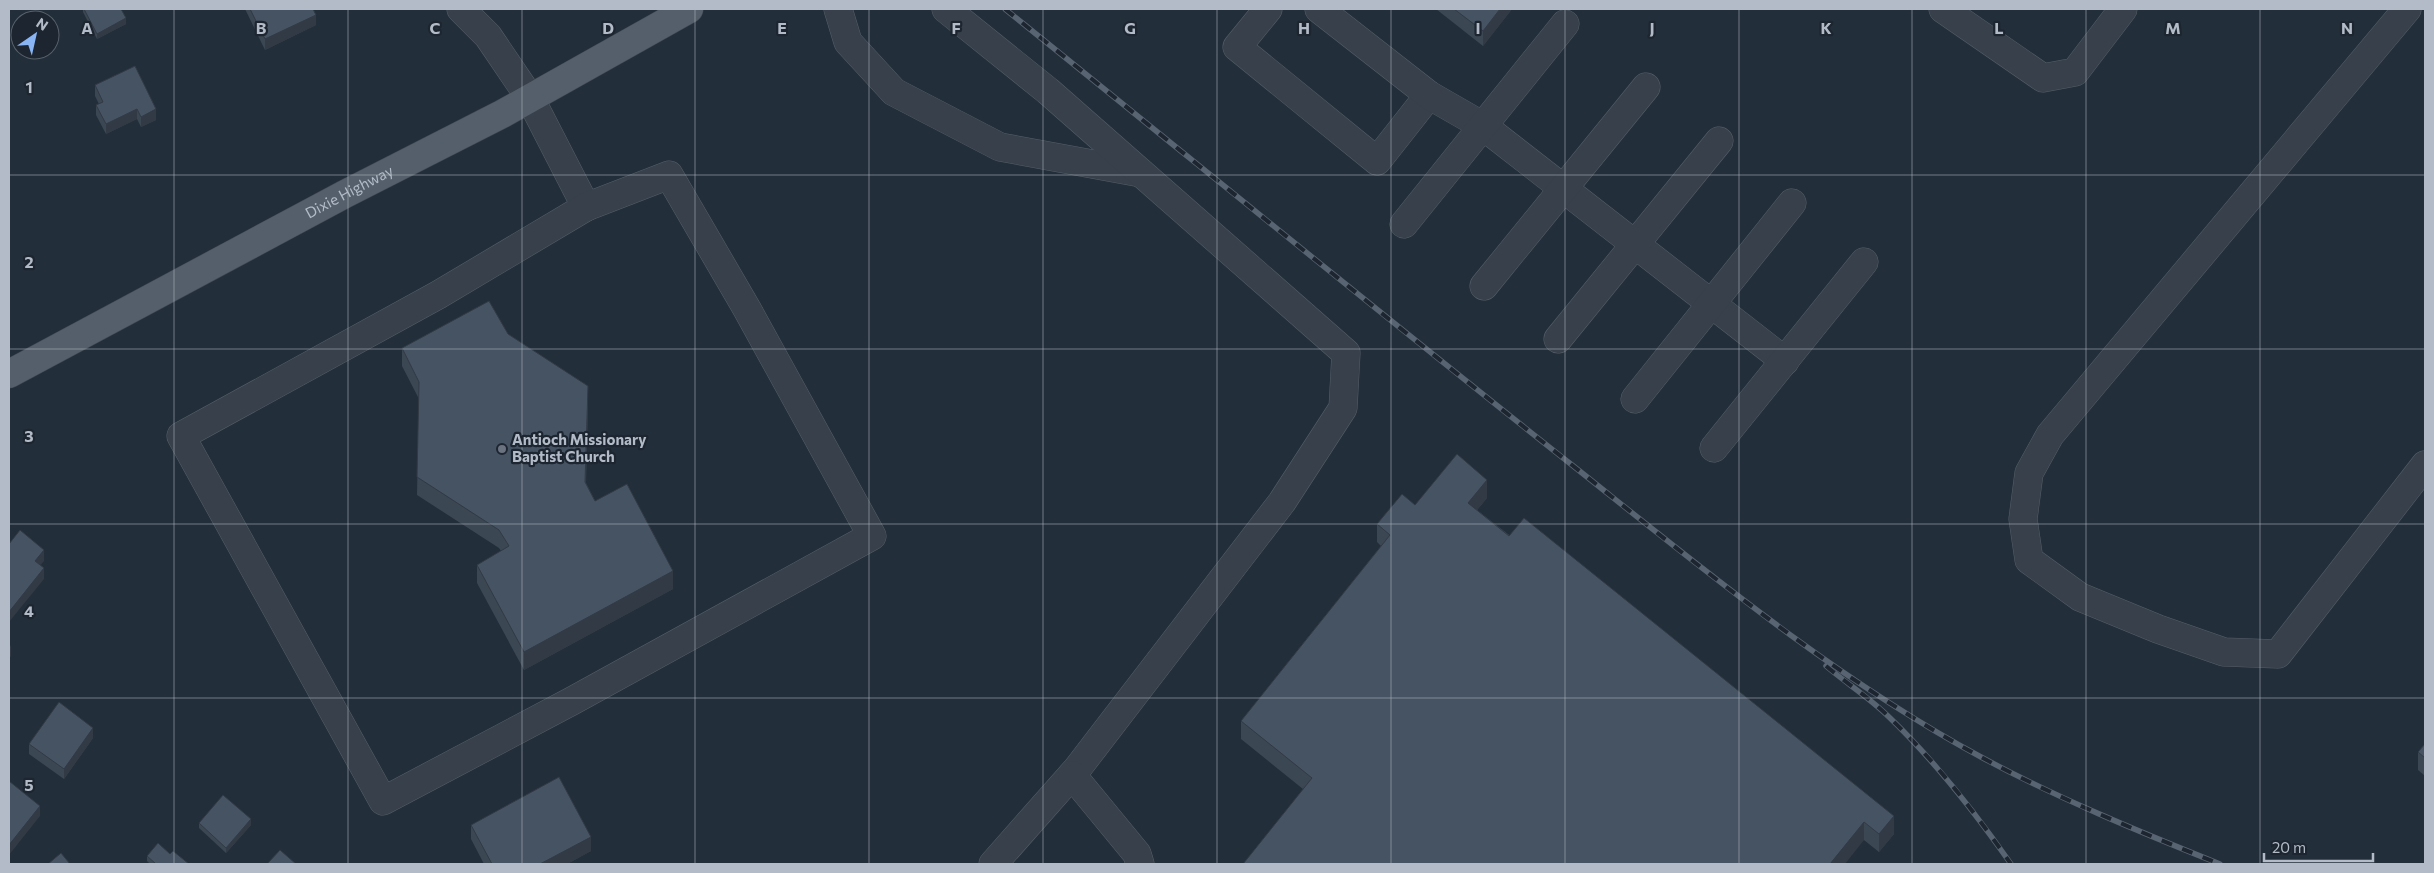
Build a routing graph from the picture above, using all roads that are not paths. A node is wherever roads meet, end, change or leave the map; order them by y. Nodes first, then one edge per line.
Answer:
1 (689, 9) edge
2 (838, 9) edge
3 (946, 9) edge
4 (1268, 9) edge
5 (1319, 9) edge
6 (1943, 9) edge
7 (2124, 9) edge
8 (2407, 9) edge
9 (470, 12) edge
10 (1565, 24) dead end
11 (1646, 87) dead end
12 (1429, 95) junction
13 (530, 98) junction
14 (1483, 126) junction
15 (1718, 141) dead end
16 (1141, 173) junction
17 (1565, 188) junction
18 (1792, 203) dead end
19 (586, 207) junction
20 (1404, 224) dead end
21 (1637, 244) junction
22 (1864, 262) dead end
23 (1484, 286) dead end
24 (1712, 303) junction
25 (1558, 339) dead end
26 (1785, 361) junction
27 (9, 374) edge
28 (1635, 399) dead end
29 (1714, 448) dead end
30 (2425, 465) edge
31 (1072, 775) junction
32 (993, 864) edge
33 (1140, 864) edge

1 - 13 main road, Dixie Highway
2 - 16 lane
3 - 16 lane
4 - 12 lane
5 - 12 lane
6 - 7 lane
8 - 30 lane
9 - 13 lane
10 - 14 lane
11 - 17 lane
12 - 14 lane
13 - 19 lane
13 - 27 main road, Dixie Highway
14 - 17 lane
14 - 20 lane
15 - 21 lane
16 - 31 lane
17 - 21 lane
17 - 23 lane
18 - 24 lane
19 - 19 lane
21 - 24 lane
21 - 25 lane
22 - 26 lane
24 - 26 lane
24 - 28 lane
26 - 29 lane
31 - 32 lane
31 - 33 lane

